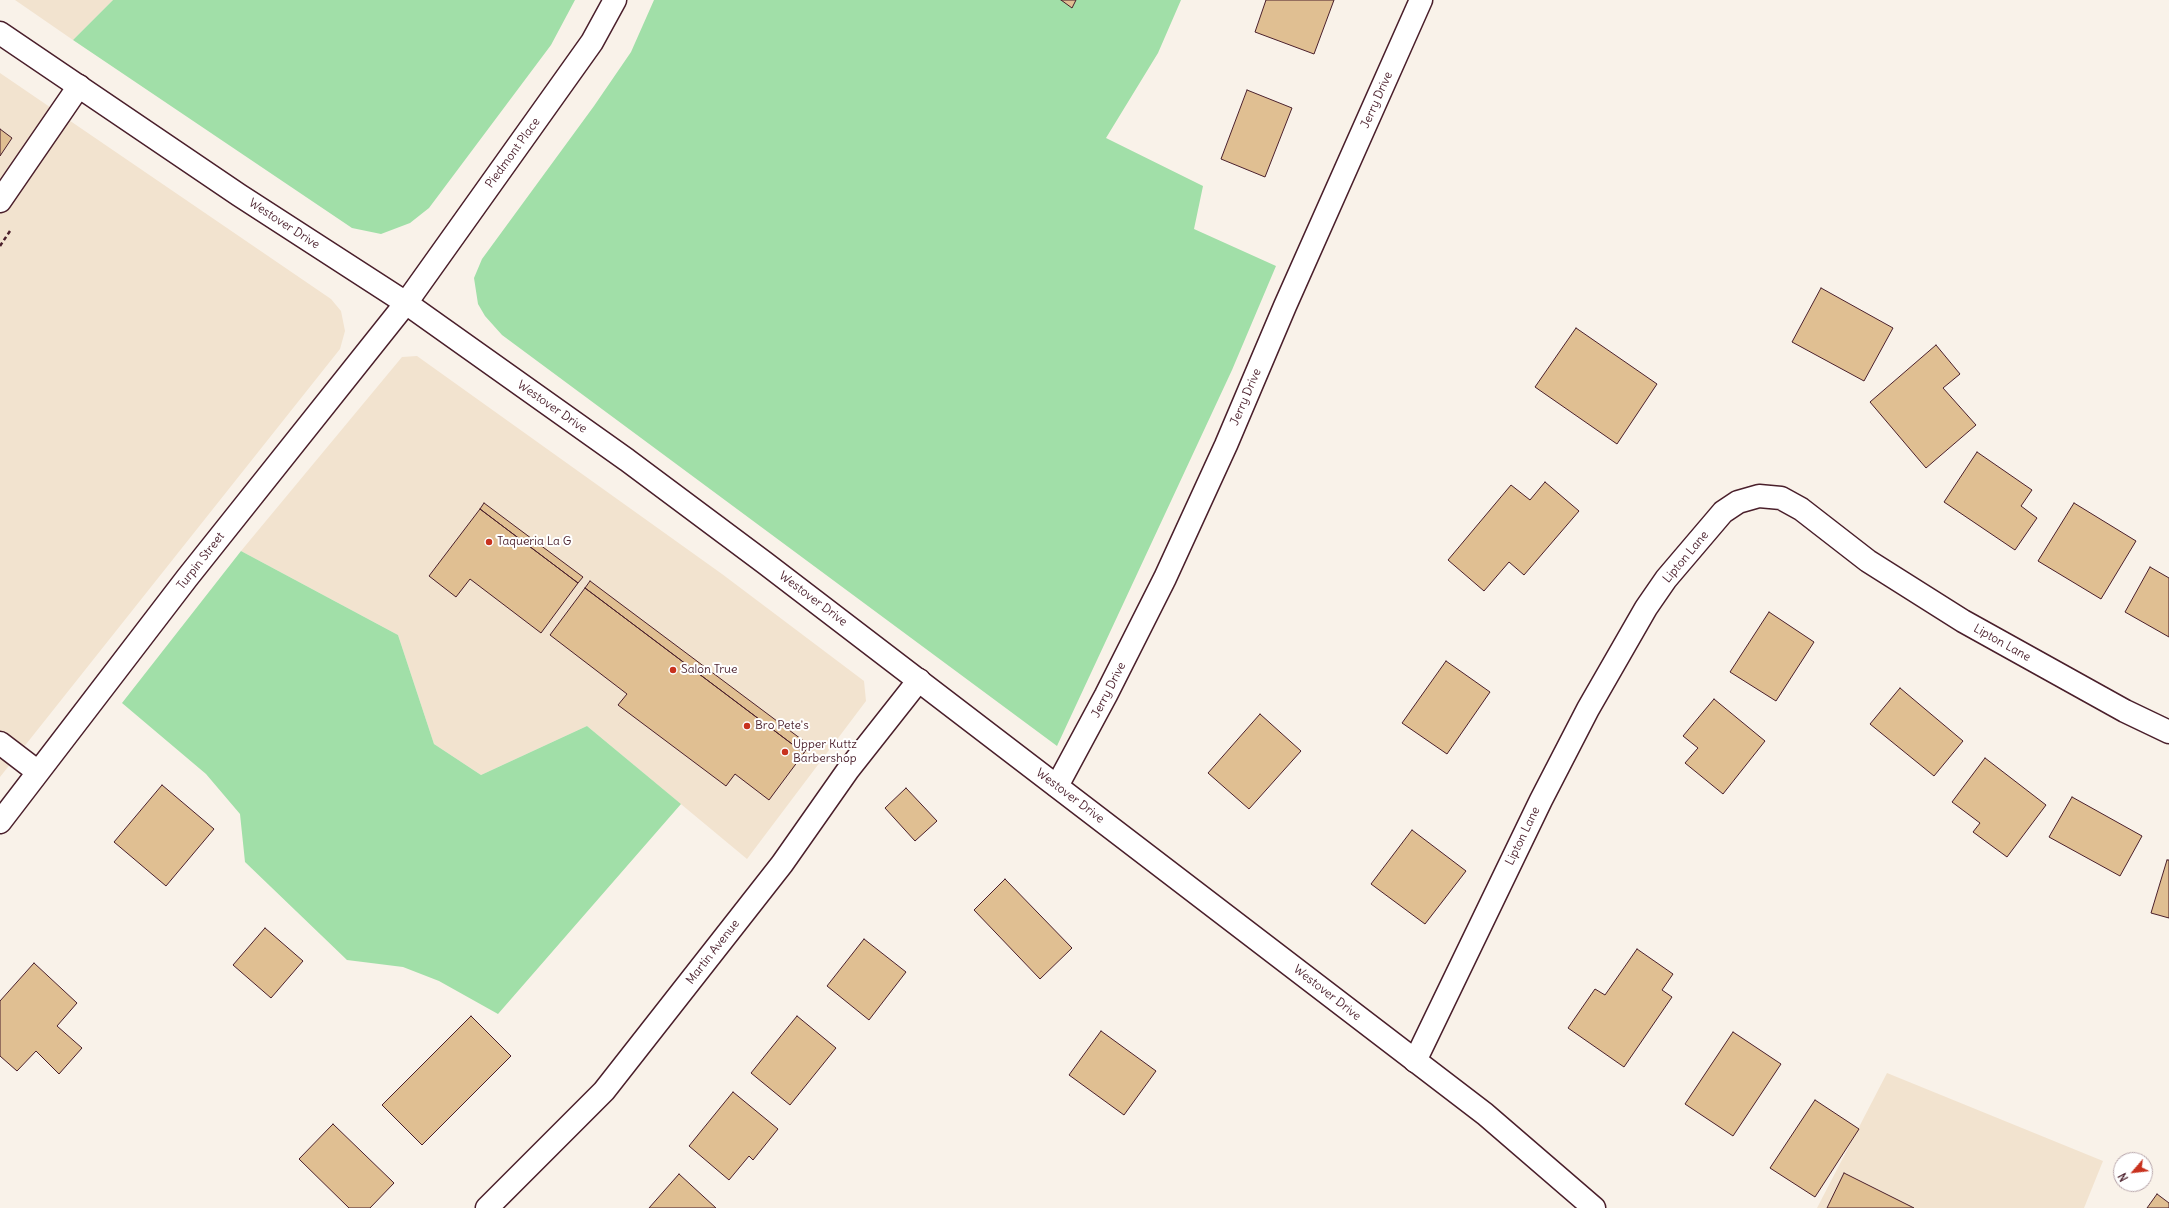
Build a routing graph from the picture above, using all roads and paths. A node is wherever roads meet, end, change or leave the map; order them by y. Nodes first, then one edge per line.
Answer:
1 (615, 0) edge
2 (1421, 0) edge
3 (0, 33) edge
4 (79, 86) junction
5 (0, 201) edge
6 (406, 302) junction
7 (919, 680) junction
8 (2169, 732) edge
9 (0, 743) edge
10 (38, 772) junction
11 (1057, 786) junction
12 (0, 822) edge
13 (1415, 1061) junction
14 (487, 1208) edge
15 (1594, 1208) edge

1 - 6 street, Piedmont Place
2 - 11 street, Jerry Drive
3 - 4 street, Westover Drive
4 - 5 street
4 - 6 street, Westover Drive
6 - 7 street, Westover Drive
6 - 10 street, Turpin Street
7 - 11 street, Westover Drive
7 - 14 street, Martin Avenue
8 - 13 street, Lipton Lane
9 - 10 street
10 - 12 street, Turpin Street
11 - 13 street, Westover Drive
13 - 15 street, Westover Drive

